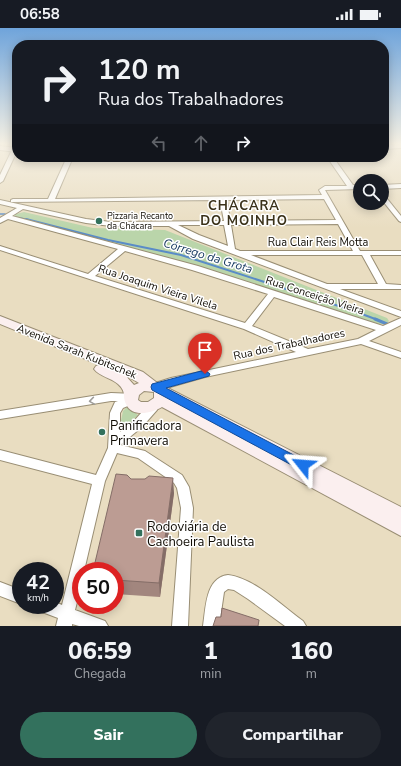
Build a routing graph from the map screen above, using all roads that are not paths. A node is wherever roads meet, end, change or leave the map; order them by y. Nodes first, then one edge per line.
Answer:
1 (63, 172) edge
2 (341, 172) edge
3 (401, 186) edge
4 (389, 187) edge
5 (352, 188) joint
6 (326, 197) junction
7 (223, 198) junction
8 (51, 200) junction
9 (3, 202) edge
10 (389, 205) edge
11 (22, 207) junction
12 (8, 217) junction
13 (401, 220) edge
14 (0, 221) edge
15 (341, 222) junction
16 (171, 224) junction
17 (226, 224) junction
18 (0, 248) edge
19 (124, 248) junction
20 (234, 252) junction
21 (361, 253) junction
22 (401, 253) edge
23 (90, 276) junction
24 (382, 285) junction
25 (326, 286) junction
26 (401, 287) edge
27 (273, 293) junction
28 (401, 314) edge
29 (0, 320) edge
30 (401, 321) edge
31 (247, 327) junction
32 (0, 328) edge
33 (385, 330) junction
34 (362, 341) junction
35 (308, 353) junction
36 (401, 356) edge
37 (156, 394) junction
38 (131, 397) junction
39 (0, 416) edge
40 (115, 445) junction
41 (0, 455) edge
42 (99, 482) junction
43 (401, 524) edge
44 (0, 589) edge
45 (12, 594) edge
46 (56, 614) edge
47 (65, 620) edge
48 (100, 626) edge
49 (180, 626) edge
50 (211, 626) edge
51 (298, 626) edge

1 - 8 street
2 - 5 street
3 - 4 street
5 - 6 street
6 - 7 street
6 - 15 street
7 - 8 street
7 - 17 street
8 - 9 street
9 - 11 street
10 - 13 street
11 - 12 street
11 - 16 street
12 - 14 street
12 - 19 street, Rua Conceição Vieira
15 - 17 street
15 - 21 street
16 - 17 street
16 - 20 street
17 - 20 street
18 - 23 street, Rua Joaquim Vieira Vilela
19 - 23 street
19 - 27 street, Rua Conceição Vieira
20 - 21 street, Rua Clair Reis Motta
20 - 25 street
21 - 22 street, Rua Clair Reis Motta
21 - 24 street
23 - 31 street, Rua Joaquim Vieira Vilela
24 - 25 street
24 - 26 street
25 - 28 street
27 - 31 street
27 - 33 street, Rua Conceição Vieira
29 - 37 main road, Avenida Sarah Kubitschek
30 - 33 street, Rua dos Trabalhadores
31 - 35 street, Rua Joaquim Vieira Vilela
32 - 38 main road, Avenida Sarah Kubitschek
33 - 34 street, Rua dos Trabalhadores
34 - 35 street, Rua dos Trabalhadores
34 - 36 street
35 - 37 street, Rua dos Trabalhadores
37 - 38 main road
37 - 38 main road
37 - 40 street
37 - 43 main road, Avenida Sarah Kubitschek
38 -> 39 street
38 - 40 street
40 - 42 street
40 - 49 street
41 - 42 street
42 - 47 street
44 - 45 street
46 - 47 street
47 - 48 street
50 - 51 street

